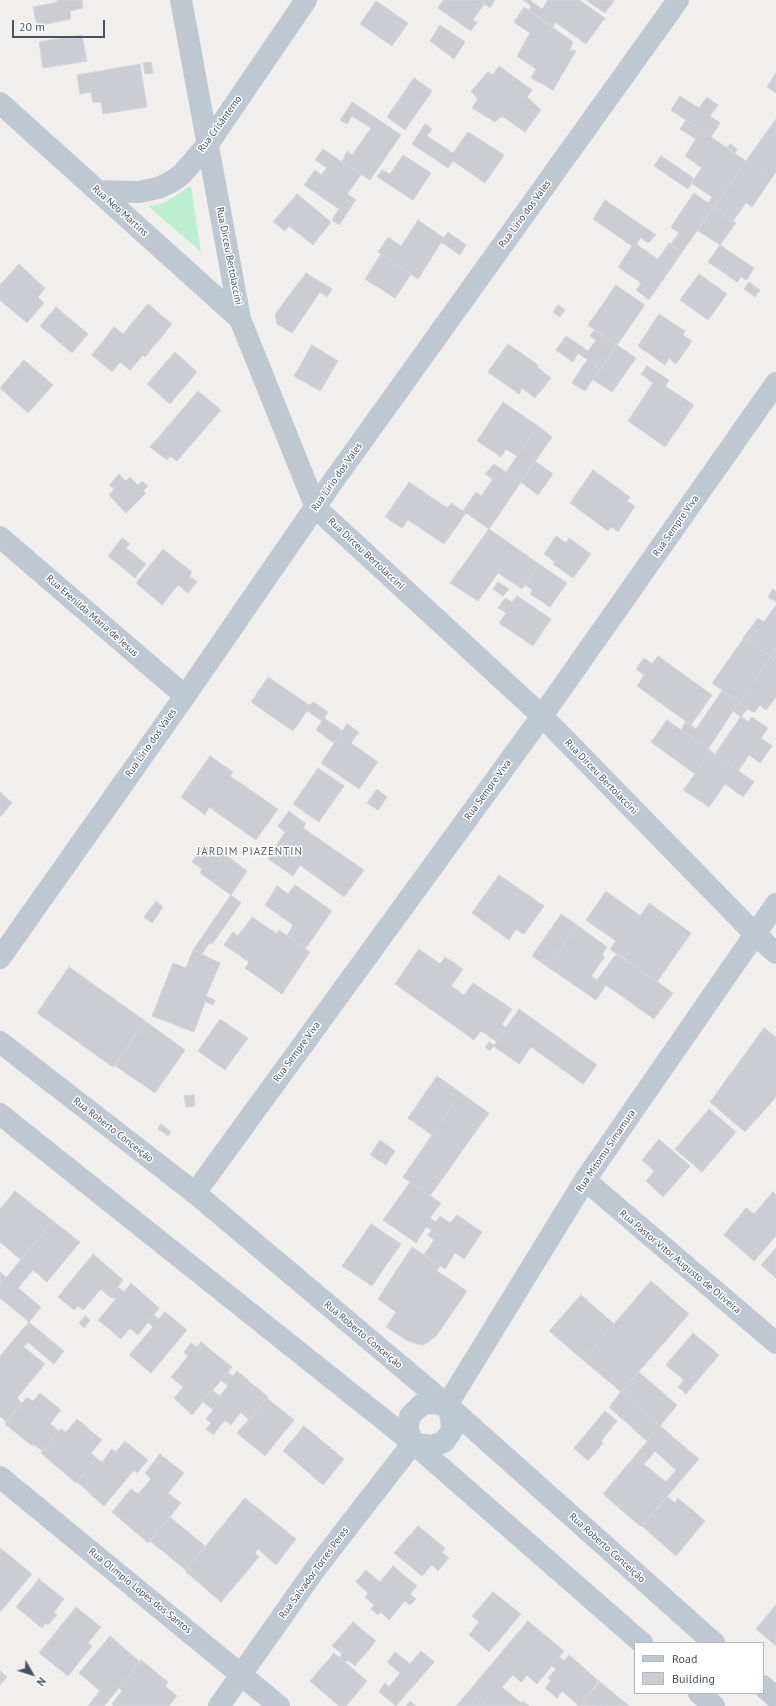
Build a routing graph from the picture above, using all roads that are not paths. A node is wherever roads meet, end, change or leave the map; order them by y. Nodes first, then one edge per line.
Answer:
1 (181, 0) edge
2 (306, 0) edge
3 (678, 0) edge
4 (0, 104) edge
5 (208, 144) junction
6 (98, 191) junction
7 (240, 318) junction
8 (776, 383) edge
9 (316, 508) junction
10 (0, 537) edge
11 (185, 696) junction
12 (542, 716) junction
13 (776, 904) edge
14 (755, 934) junction
15 (776, 953) edge
16 (0, 958) edge
17 (0, 1042) edge
18 (0, 1114) edge
19 (585, 1180) junction
20 (195, 1193) junction
21 (776, 1343) edge
22 (447, 1405) junction
23 (413, 1443) junction
24 (0, 1477) edge
25 (641, 1642) edge
26 (713, 1642) edge
27 (242, 1674) junction
28 (764, 1687) edge
29 (700, 1694) edge
30 (776, 1698) edge
31 (219, 1706) edge
32 (279, 1706) edge
33 (714, 1706) edge

1 - 5 street, Rua Dirceu Bertolaccini
2 - 5 street, Rua Crisântemo
3 - 9 street, Rua Lírio dos Vales
4 - 6 street, Rua Neo Martins
5 - 6 street, Rua Crisântemo
5 - 7 street, Rua Dirceu Bertolaccini
6 - 7 street, Rua Neo Martins
7 - 9 street, Rua Dirceu Bertolaccini
8 - 12 street, Rua Sempre Viva
9 - 11 street, Rua Lírio dos Vales
9 - 12 street, Rua Dirceu Bertolaccini
10 - 11 street, Rua Erenilda Maria de Jesus
11 - 16 street, Rua Lírio dos Vales
12 - 14 street, Rua Dirceu Bertolaccini
12 - 20 street, Rua Sempre Viva
13 - 14 street, Rua Mitomu Simamura
14 - 15 street, Rua Dirceu Bertolaccini
14 - 19 street, Rua Mitomu Simamura
17 - 20 street, Rua Roberto Conceição
18 - 23 street
19 - 21 street, Rua Pastor Vitor Augusto de Oliveira
19 - 22 street, Rua Mitomu Simamura
20 - 22 street, Rua Roberto Conceição
22 - 23 street
22 - 23 street
22 - 26 street, Rua Roberto Conceição
23 - 25 street
23 - 27 street, Rua Salvador Torres Peres
24 - 27 street, Rua Olimpio Lopes dos Santos
27 - 31 street, Rua Salvador Torres Peres
27 - 32 street, Rua Olimpio Lopes dos Santos
28 - 30 street
29 - 33 street

